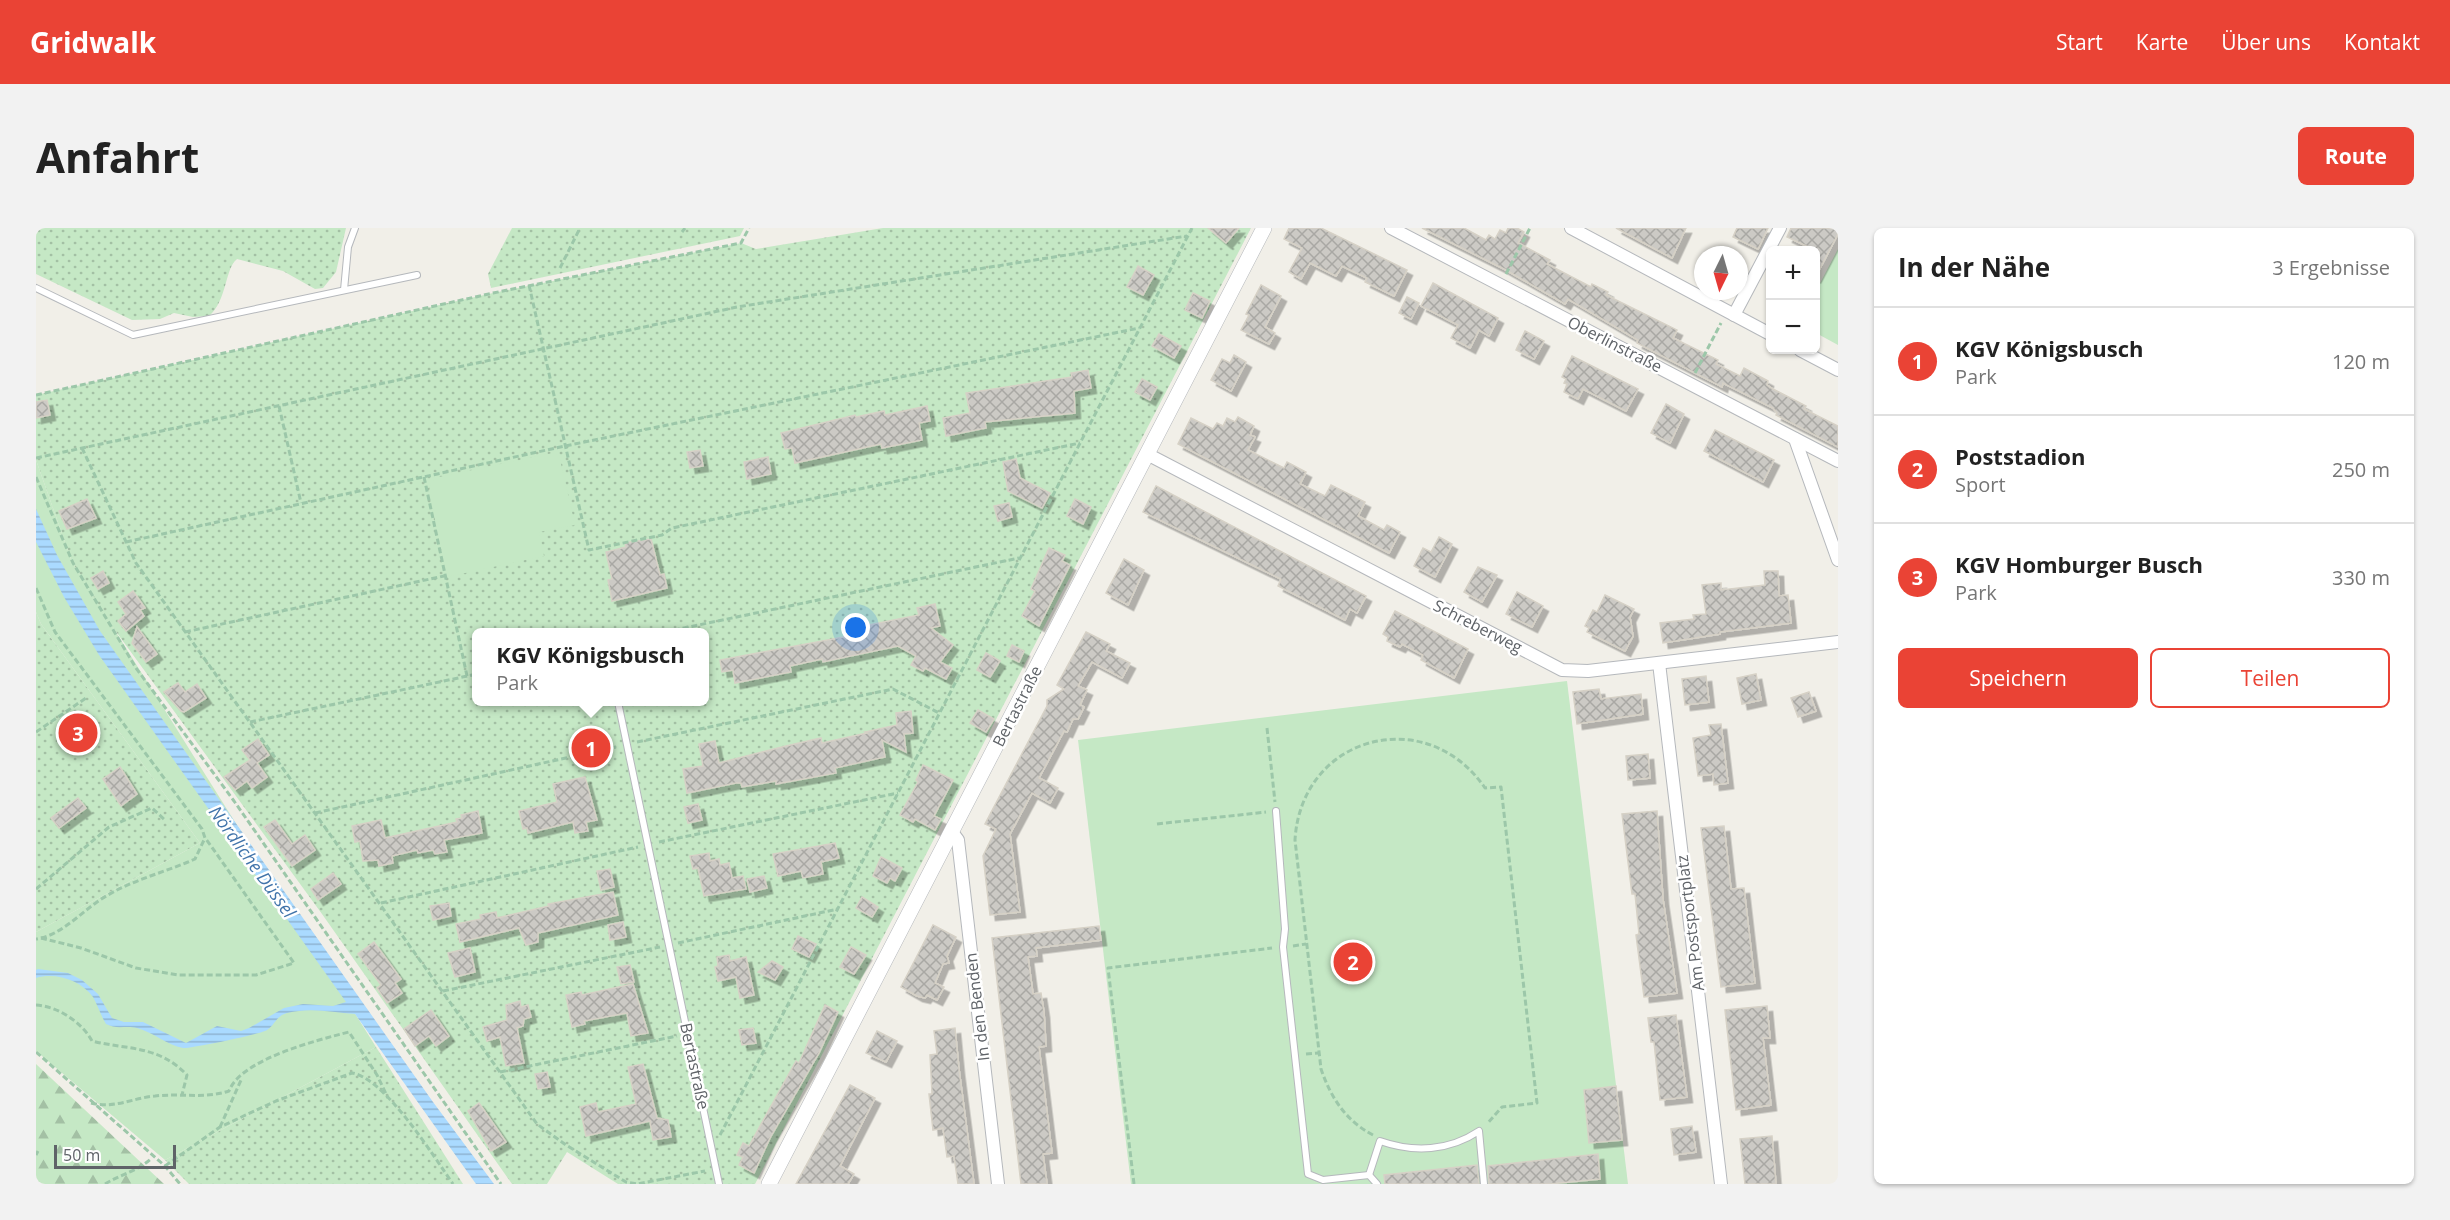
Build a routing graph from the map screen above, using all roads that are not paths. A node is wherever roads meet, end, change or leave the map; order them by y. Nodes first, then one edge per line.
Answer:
1 (356, 228) edge
2 (1264, 228) edge
3 (1391, 228) edge
4 (1570, 228) edge
5 (1780, 228) edge
6 (417, 275) dead end
7 (36, 288) edge
8 (344, 290) junction
9 (1730, 313) junction
10 (1766, 332) edge
11 (1808, 354) edge
12 (1838, 370) edge
13 (1795, 439) junction
14 (1147, 454) junction
15 (1838, 461) edge
16 (1838, 560) edge
17 (1838, 642) edge
18 (1659, 663) junction
19 (619, 706) edge
20 (1276, 811) road end
21 (952, 832) junction
22 (1369, 1175) junction
23 (719, 1184) edge
24 (769, 1184) edge
25 (998, 1184) edge
26 (1377, 1184) edge
27 (1484, 1184) edge
28 (1721, 1184) edge

1 - 8 lane
2 - 14 street, Bertastraße
3 - 13 street, Oberlinstraße
4 - 9 street
5 - 9 street
6 - 8 lane
7 - 8 lane
9 - 10 street
11 - 12 street
13 - 15 street, Oberlinstraße
13 - 16 street
14 - 18 street, Schreberweg
14 - 21 street, Bertastraße
17 - 18 street, Schreberweg
18 - 28 street, Am Postsportplatz
19 - 23 lane, Bertastraße
20 - 22 lane
21 - 24 street, Bertastraße
21 - 25 street, In den Benden
22 - 26 lane
22 - 27 lane

